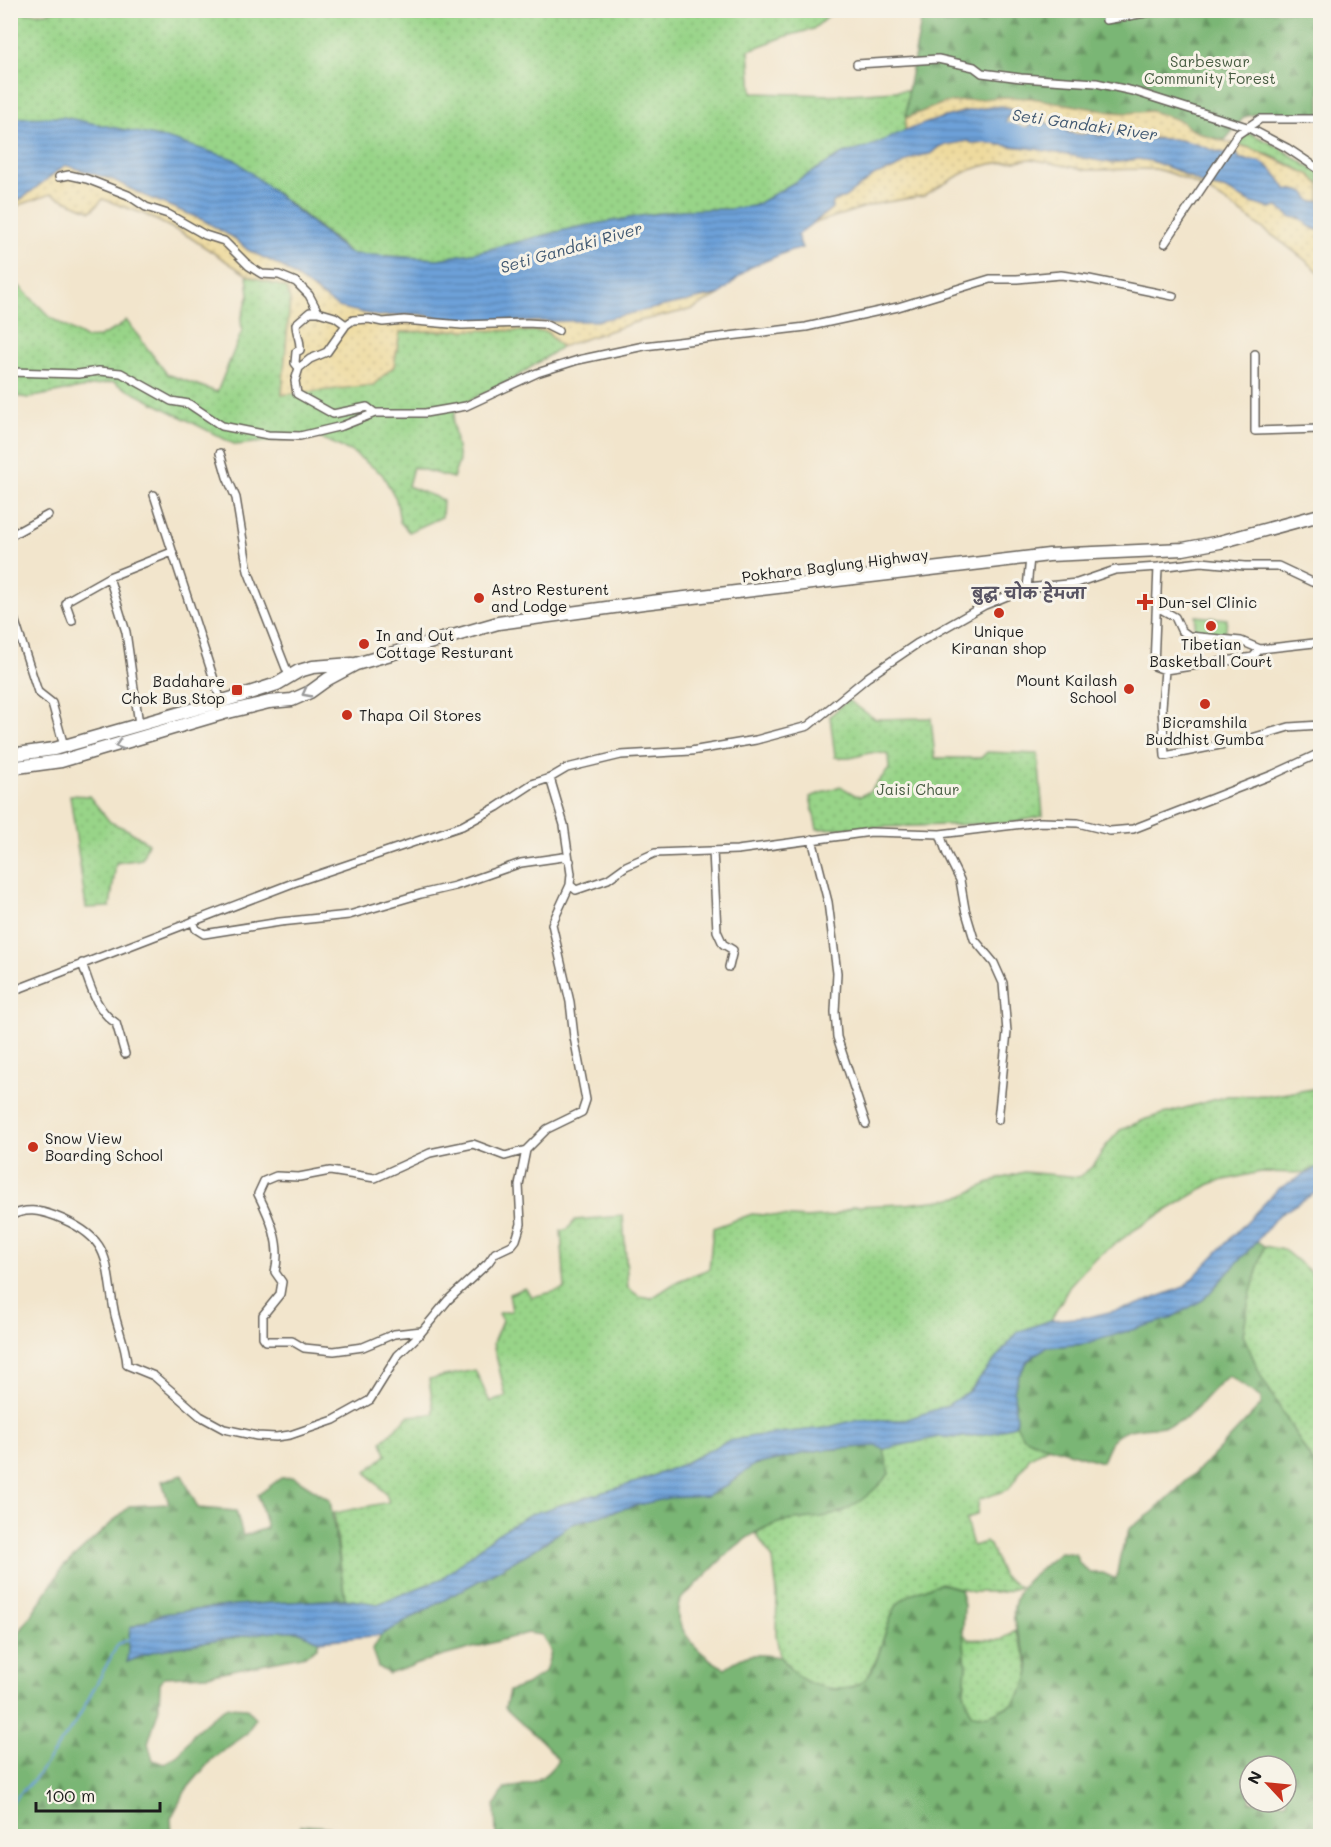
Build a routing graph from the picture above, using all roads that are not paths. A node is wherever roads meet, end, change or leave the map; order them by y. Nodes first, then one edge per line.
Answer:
1 (1161, 10) edge
2 (1106, 20) dead end
3 (857, 64) dead end
4 (1320, 119) edge
5 (1247, 127) junction
6 (1320, 170) edge
7 (59, 177) dead end
8 (1165, 243) dead end
9 (1173, 296) dead end
10 (318, 312) junction
11 (346, 325) junction
12 (558, 331) dead end
13 (1256, 354) dead end
14 (299, 368) junction
15 (10, 372) edge
16 (375, 413) junction
17 (1320, 429) edge
18 (220, 453) dead end
19 (154, 495) dead end
20 (1320, 514) edge
21 (48, 515) dead end
22 (10, 536) edge
23 (172, 552) junction
24 (1030, 558) junction
25 (1158, 567) junction
26 (109, 578) junction
27 (1320, 583) edge
28 (1027, 588) junction
29 (10, 606) edge
30 (1157, 607) junction
31 (72, 621) dead end
32 (1320, 638) edge
33 (1260, 649) junction
34 (356, 664) junction
35 (1165, 670) junction
36 (289, 676) junction
37 (221, 701) junction
38 (139, 724) junction
39 (1320, 725) edge
40 (64, 746) junction
41 (10, 747) edge
42 (25, 753) junction
43 (1320, 753) edge
44 (10, 755) edge
45 (10, 768) edge
46 (550, 778) junction
47 (940, 834) junction
48 (812, 839) junction
49 (713, 851) junction
50 (570, 861) junction
51 (570, 885) junction
52 (194, 921) junction
53 (82, 963) junction
54 (729, 968) dead end
55 (10, 992) edge
56 (125, 1054) dead end
57 (999, 1120) dead end
58 (866, 1124) dead end
59 (526, 1150) junction
60 (10, 1208) edge
61 (22, 1211) junction
62 (10, 1216) edge
63 (422, 1331) junction

1 - 2 street
3 - 5 street
4 - 5 street
5 - 6 street
5 - 8 street
7 - 10 street
9 - 16 street
10 - 11 street
10 - 14 street
11 - 12 street
11 - 14 street
13 - 17 street
14 - 16 street
15 - 16 street
18 - 36 street
19 - 23 street
20 - 24 highway, Pokhara Baglung Highway
21 - 22 street
23 - 26 street
23 - 37 street
24 - 28 street
24 - 34 highway, Pokhara Baglung Highway
25 - 27 street
25 - 28 street
25 - 30 street
26 - 31 street
26 - 38 street
28 - 46 street
29 - 40 street
30 - 33 street
30 - 35 street
32 - 33 street
33 - 35 street
34 - 36 highway, Pokhara Baglung Highway
34 -> 45 highway, Pokhara Baglung Highway
35 - 39 street
36 - 37 highway, Pokhara Baglung Highway
37 - 38 highway, Pokhara Baglung Highway
38 - 40 highway, Pokhara Baglung Highway
40 - 42 highway, Pokhara Baglung Highway
41 - 42 street
42 - 44 highway, Pokhara Baglung Highway
43 - 47 street
46 - 50 street
46 - 52 street
47 - 48 street
47 - 57 street
48 - 49 street
48 - 58 street
49 - 51 street
49 - 54 street
50 - 51 street
50 - 52 street
51 - 59 street
52 - 53 street
53 - 55 street
53 - 56 street
59 - 63 street
59 - 63 street
60 - 61 street
61 - 62 street
61 - 63 street

